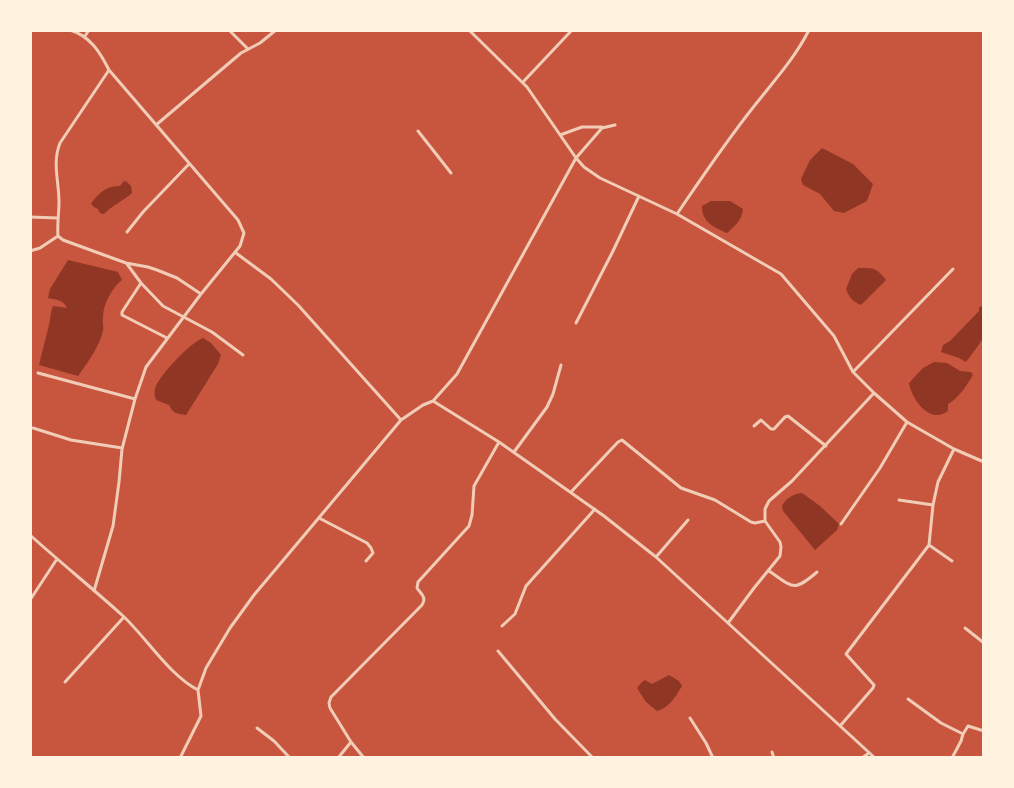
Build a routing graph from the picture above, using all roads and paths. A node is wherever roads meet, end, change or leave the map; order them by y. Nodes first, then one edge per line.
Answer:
1 (70, 30) edge
2 (90, 30) edge
3 (229, 30) edge
4 (276, 30) edge
5 (469, 30) edge
6 (572, 30) edge
7 (809, 30) edge
8 (85, 36) junction
9 (248, 49) junction
10 (109, 70) junction
11 (523, 82) junction
12 (156, 125) junction
13 (615, 125) dead end
14 (602, 128) junction
15 (418, 132) dead end
16 (560, 135) junction
17 (576, 158) junction
18 (189, 164) junction
19 (451, 173) dead end
20 (639, 196) junction
21 (677, 214) junction
22 (30, 217) edge
23 (58, 218) junction
24 (127, 232) dead end
25 (58, 236) junction
26 (30, 251) edge
27 (236, 253) junction
28 (126, 263) junction
29 (953, 269) dead end
30 (141, 283) junction
31 (201, 294) junction
32 (184, 316) junction
33 (576, 323) dead end
34 (168, 338) junction
35 (243, 355) dead end
36 (561, 365) dead end
37 (853, 372) junction
38 (38, 373) dead end
39 (874, 393) junction
40 (135, 399) junction
41 (433, 401) junction
42 (401, 420) junction
43 (907, 422) junction
44 (754, 426) dead end
45 (33, 428) dead end
46 (500, 442) junction
47 (826, 446) junction
48 (122, 448) junction
49 (954, 449) junction
50 (514, 452) junction
51 (984, 462) edge
52 (571, 492) junction
53 (899, 500) dead end
54 (933, 505) junction
55 (595, 509) junction
56 (319, 518) junction
57 (688, 520) dead end
58 (765, 521) junction
59 (841, 524) dead end
60 (30, 535) edge
61 (929, 545) junction
62 (656, 557) junction
63 (57, 559) junction
64 (366, 561) dead end
65 (952, 561) dead end
66 (769, 571) junction
67 (817, 572) dead end
68 (94, 591) junction
69 (30, 600) edge
70 (124, 617) junction
71 (728, 623) junction
72 (502, 626) dead end
73 (965, 628) dead end
74 (984, 643) edge
75 (498, 651) dead end
76 (65, 682) dead end
77 (198, 690) junction
78 (908, 699) dead end
79 (690, 718) dead end
80 (840, 726) junction
81 (257, 728) dead end
82 (984, 731) edge
83 (963, 734) junction
84 (351, 742) junction
85 (772, 752) dead end
86 (869, 753) junction
87 (180, 758) edge
88 (290, 758) edge
89 (338, 758) edge
90 (364, 758) edge
91 (593, 758) edge
92 (713, 758) edge
93 (774, 758) edge
94 (862, 758) edge
95 (875, 758) edge
96 (952, 758) edge

1 - 8 street
2 - 8 street
3 - 9 street
4 - 9 street
5 - 11 street
6 - 11 street
7 - 21 street
8 - 10 street
9 - 12 street
10 - 12 street
10 - 23 street
11 - 16 street
12 - 18 street
13 - 14 street
14 - 16 street
14 - 17 street
15 - 19 street
16 - 17 street
17 - 20 street
17 - 41 street
18 - 24 street
18 - 27 street
20 - 21 street
20 - 33 street
21 - 37 street
22 - 23 street
23 - 25 street
25 - 26 street
25 - 28 street
27 - 31 street
27 - 42 street
28 - 30 street
28 - 31 street
29 - 37 street
30 - 32 street
30 - 34 street
31 - 32 street
32 - 34 street
32 - 35 street
34 - 40 street
36 - 50 street
37 - 39 street
38 - 40 street
39 - 43 street
39 - 47 street
40 - 48 street
41 - 42 street
41 - 46 street
42 - 56 street
43 - 49 street
43 - 59 street
44 - 47 street
45 - 48 street
46 - 50 street
46 - 84 street
47 - 58 street
48 - 68 street
49 - 51 street
49 - 54 street
50 - 52 street
52 - 55 street
52 - 58 street
53 - 54 street
54 - 61 street
55 - 62 street
55 - 72 street
56 - 64 street
56 - 77 street
57 - 62 street
58 - 66 street
60 - 63 street
61 - 65 street
61 - 80 street
62 - 71 street
63 - 68 street
63 - 69 street
66 - 67 street
66 - 71 street
68 - 70 street
70 - 76 street
70 - 77 street
71 - 80 street
73 - 74 street
75 - 91 street
77 - 87 street
78 - 83 street
79 - 92 street
80 - 86 street
81 - 88 street
82 - 83 street
83 - 96 street
84 - 89 street
84 - 90 street
85 - 93 street
86 - 94 street
86 - 95 street

